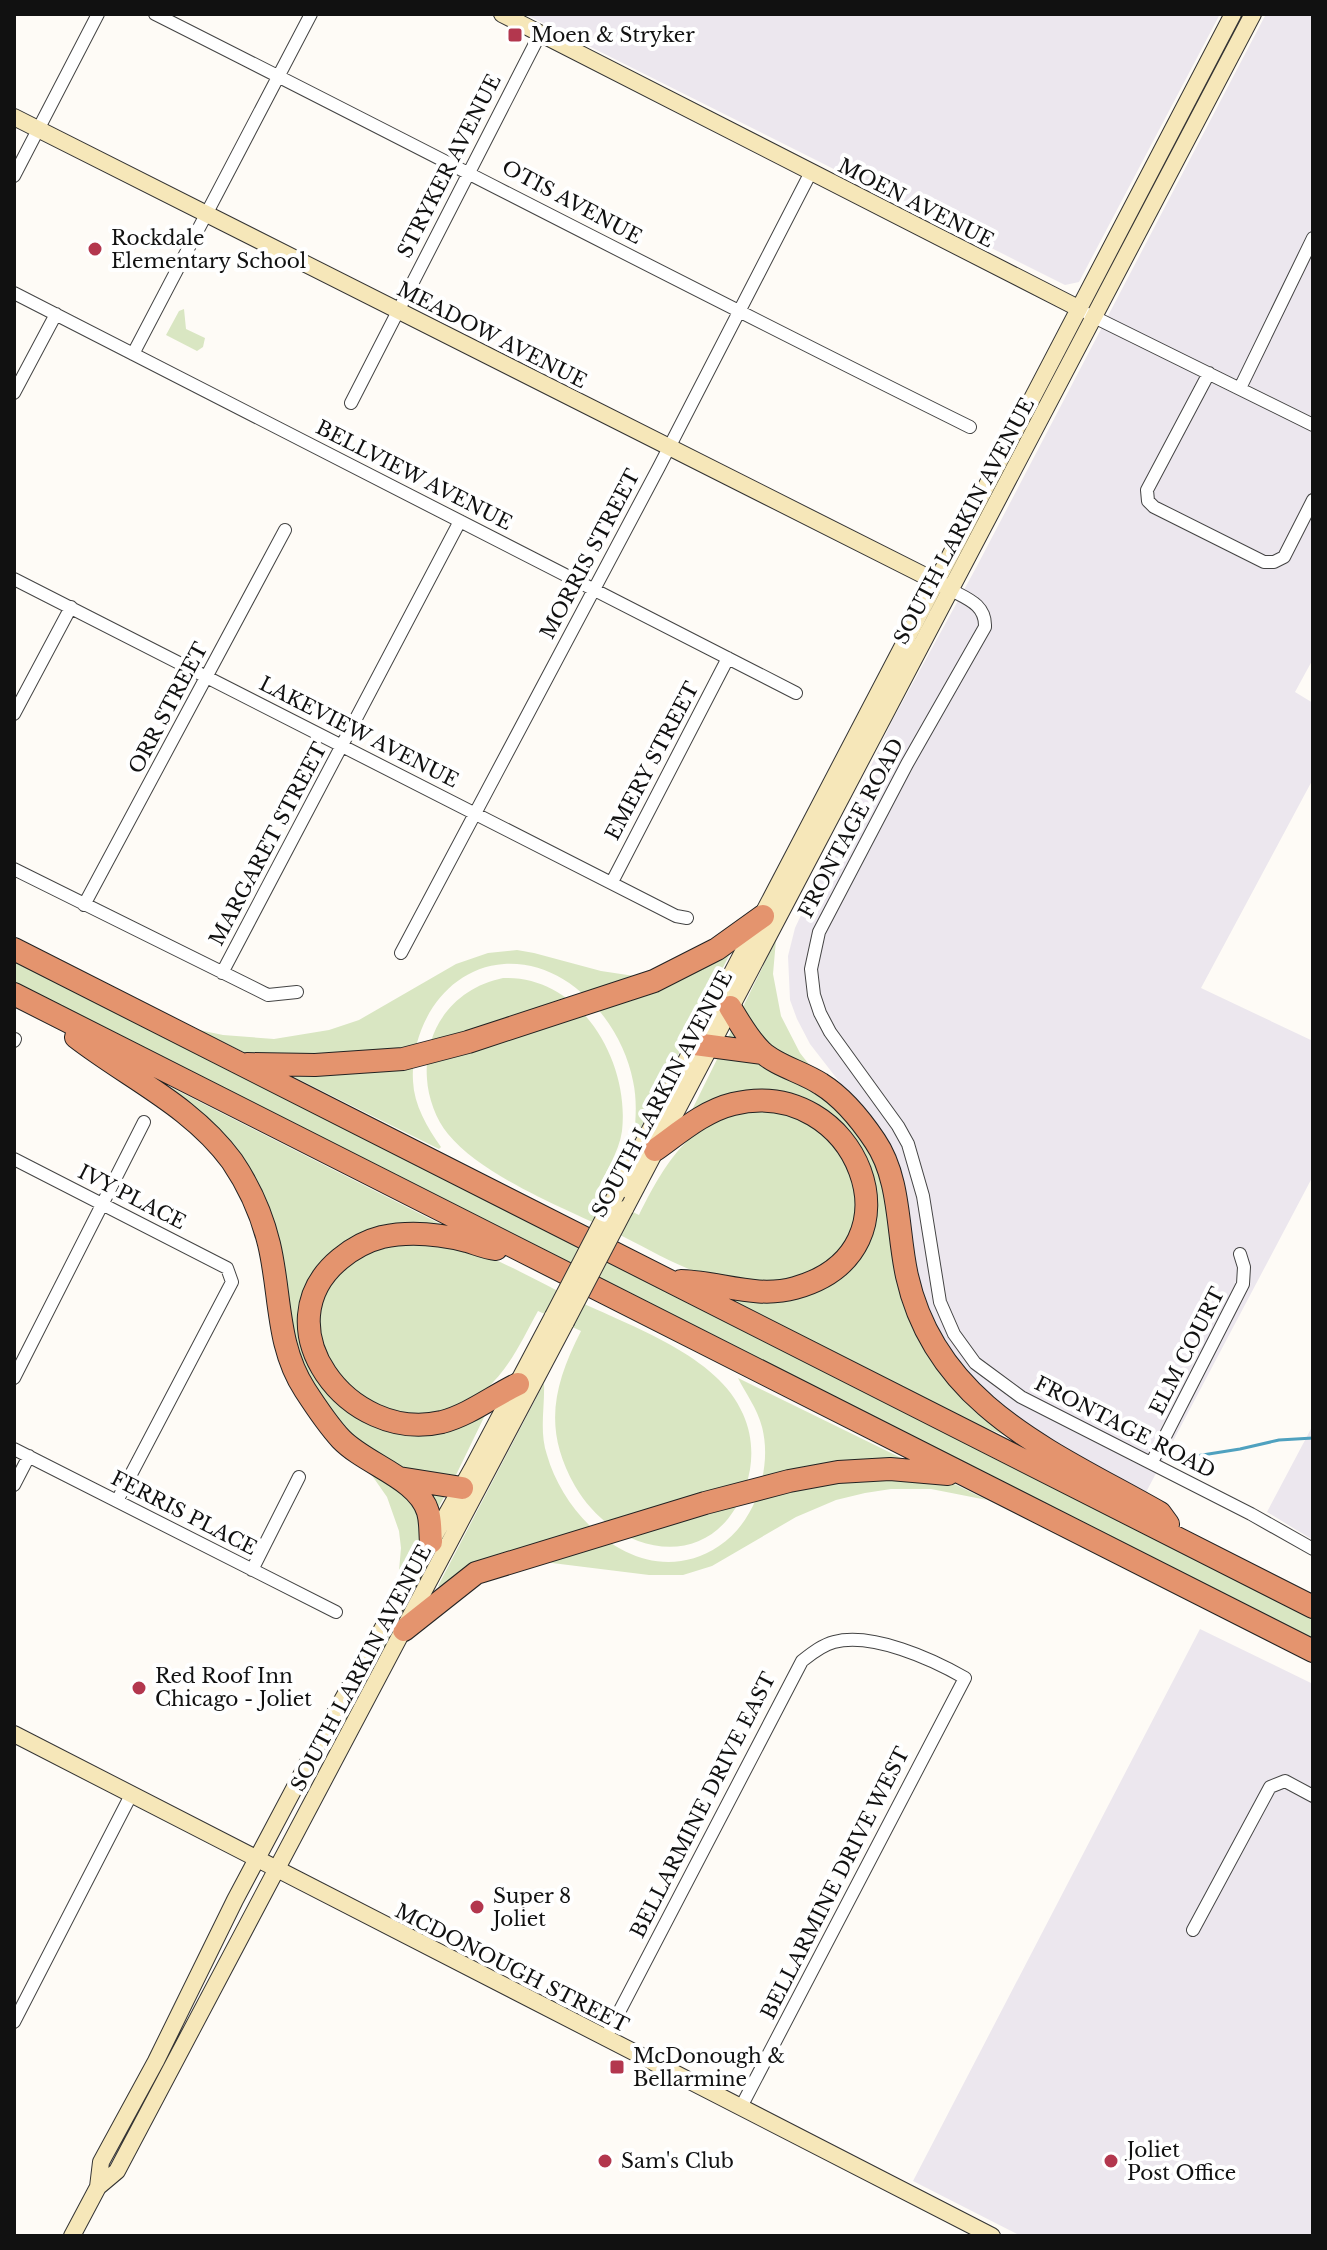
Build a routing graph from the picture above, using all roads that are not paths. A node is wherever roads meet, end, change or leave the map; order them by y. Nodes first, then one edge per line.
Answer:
1 (98, 14) edge
2 (155, 14) edge
3 (311, 14) edge
4 (502, 14) edge
5 (1233, 14) edge
6 (1253, 14) edge
7 (540, 34) junction
8 (279, 76) junction
9 (14, 117) edge
10 (39, 129) junction
11 (469, 171) junction
12 (811, 172) junction
13 (14, 176) edge
14 (207, 214) junction
15 (1313, 238) edge
16 (14, 293) edge
17 (1078, 308) junction
18 (397, 310) junction
19 (739, 312) junction
20 (56, 314) junction
21 (1094, 317) junction
22 (133, 354) junction
23 (1209, 373) junction
24 (1240, 388) junction
25 (14, 393) edge
26 (351, 403) dead end
27 (1313, 425) edge
28 (970, 427) dead end
29 (669, 448) junction
30 (1313, 500) edge
31 (460, 521) junction
32 (285, 530) dead end
33 (14, 579) edge
34 (935, 581) junction
35 (594, 590) junction
36 (951, 590) junction
37 (71, 607) junction
38 (728, 658) junction
39 (208, 677) junction
40 (796, 693) dead end
41 (14, 714) edge
42 (343, 745) junction
43 (475, 816) junction
44 (14, 869) edge
45 (612, 882) junction
46 (84, 905) junction
47 (763, 916) junction
48 (687, 918) dead end
49 (14, 949) edge
50 (401, 953) dead end
51 (222, 973) junction
52 (297, 992) dead end
53 (24, 999) edge
54 (730, 1007) junction
55 (703, 1045) junction
56 (763, 1053) junction
57 (242, 1064) junction
58 (144, 1122) dead end
59 (655, 1150) junction
60 (14, 1159) edge
61 (621, 1201) junction
62 (103, 1205) junction
63 (522, 1252) junction
64 (1240, 1254) dead end
65 (668, 1280) junction
66 (559, 1319) junction
67 (14, 1378) edge
68 (518, 1384) junction
69 (14, 1449) edge
70 (29, 1456) junction
71 (1152, 1462) junction
72 (299, 1477) dead end
73 (398, 1477) junction
74 (979, 1483) junction
75 (14, 1485) edge
76 (462, 1488) junction
77 (117, 1501) junction
78 (1181, 1541) junction
79 (431, 1542) junction
80 (1313, 1549) edge
81 (252, 1570) junction
82 (1313, 1607) edge
83 (336, 1612) dead end
84 (404, 1630) junction
85 (1313, 1651) edge
86 (965, 1678) joint
87 (14, 1734) edge
88 (131, 1795) junction
89 (1313, 1796) edge
90 (257, 1859) junction
91 (277, 1870) junction
92 (1193, 1930) dead end
93 (14, 2022) edge
94 (605, 2039) junction
95 (741, 2107) junction
96 (98, 2187) junction
97 (970, 2231) edge
98 (72, 2236) edge
99 (992, 2236) edge

1 - 10 street
2 - 8 street, OTIS AVENUE
3 - 8 street
4 - 7 main road, MOEN AVENUE
5 - 17 main road, SOUTH LARKIN AVENUE
6 - 21 main road, SOUTH LARKIN AVENUE
7 - 11 street, STRYKER AVENUE
7 - 12 main road, MOEN AVENUE
8 - 11 street, OTIS AVENUE
8 - 14 street
9 - 10 main road, MEADOW AVENUE
10 - 13 street
10 - 14 main road, MEADOW AVENUE
11 - 18 street, STRYKER AVENUE
11 - 19 street, OTIS AVENUE
12 - 17 main road, MOEN AVENUE
12 - 19 street, MORRIS STREET
14 - 18 main road, MEADOW AVENUE
14 - 22 street
15 - 24 street
16 - 20 street, BELLVIEW AVENUE
17 - 21 street, MOEN AVENUE
17 - 34 main road, SOUTH LARKIN AVENUE
18 - 26 street, STRYKER AVENUE
18 - 29 main road, MEADOW AVENUE
19 - 28 street, OTIS AVENUE
19 - 29 street, MORRIS STREET
20 - 22 street, BELLVIEW AVENUE
20 - 25 street
21 - 23 street, MOEN AVENUE
21 - 36 main road, SOUTH LARKIN AVENUE
22 - 31 street, BELLVIEW AVENUE
23 - 24 street, MOEN AVENUE
23 - 30 street
24 - 27 street, MOEN AVENUE
29 - 34 main road, MEADOW AVENUE
29 - 35 street, MORRIS STREET
31 - 35 street, BELLVIEW AVENUE
31 - 42 street, MARGARET STREET
32 - 39 street, ORR STREET
33 - 37 street, LAKEVIEW AVENUE
34 - 36 main road, MEADOW AVENUE
34 - 47 main road, SOUTH LARKIN AVENUE
35 - 38 street, BELLVIEW AVENUE
35 - 43 street, MORRIS STREET
36 - 54 main road, SOUTH LARKIN AVENUE
36 - 71 street, FRONTAGE ROAD
37 - 39 street, LAKEVIEW AVENUE
37 - 41 street
38 - 40 street, BELLVIEW AVENUE
38 - 45 street, EMERY STREET
39 - 42 street, LAKEVIEW AVENUE
39 - 46 street, ORR STREET
42 - 43 street, LAKEVIEW AVENUE
42 - 51 street, MARGARET STREET
43 - 45 street, LAKEVIEW AVENUE
43 - 50 street, MORRIS STREET
44 - 46 street
45 - 48 street, LAKEVIEW AVENUE
46 - 51 street
47 - 55 main road, SOUTH LARKIN AVENUE
47 - 57 highway
49 - 57 highway
51 - 52 street
53 - 63 highway
53 - 73 highway
54 - 55 main road, SOUTH LARKIN AVENUE
54 - 56 highway
55 - 56 highway
55 - 59 main road, SOUTH LARKIN AVENUE
55 - 61 main road, SOUTH LARKIN AVENUE
56 - 78 highway
57 - 65 highway
58 - 62 street
59 - 61 main road, SOUTH LARKIN AVENUE
59 - 65 highway
60 - 62 street, IVY PLACE
61 - 66 main road, SOUTH LARKIN AVENUE, bridge
62 - 67 street
62 - 77 street, IVY PLACE
63 - 68 highway
63 - 74 highway
64 - 71 street, ELM COURT
65 - 78 highway
66 - 68 main road, SOUTH LARKIN AVENUE
66 - 84 main road, SOUTH LARKIN AVENUE
68 - 76 main road, SOUTH LARKIN AVENUE
69 - 70 street, FERRIS PLACE
70 - 75 street
70 - 77 street, FERRIS PLACE
71 - 80 street, FRONTAGE ROAD
72 - 81 street
73 - 76 highway
73 - 79 highway
74 - 84 highway
74 - 85 highway
76 - 79 main road, SOUTH LARKIN AVENUE
77 - 81 street, FERRIS PLACE
78 - 82 highway
79 - 90 main road, SOUTH LARKIN AVENUE
81 - 83 street, FERRIS PLACE
84 - 91 main road, SOUTH LARKIN AVENUE
86 - 94 street, BELLARMINE DRIVE EAST
86 - 95 street, BELLARMINE DRIVE WEST
87 - 88 main road, MCDONOUGH STREET
88 - 90 main road, MCDONOUGH STREET
88 - 93 street
89 - 92 street
90 - 91 main road, MCDONOUGH STREET
90 - 96 main road, SOUTH LARKIN AVENUE
91 - 94 main road, MCDONOUGH STREET
91 - 96 main road, SOUTH LARKIN AVENUE
94 - 95 main road, MCDONOUGH STREET
95 - 97 main road, MCDONOUGH STREET
96 - 98 main road, SOUTH LARKIN AVENUE
97 - 99 main road, MCDONOUGH STREET

